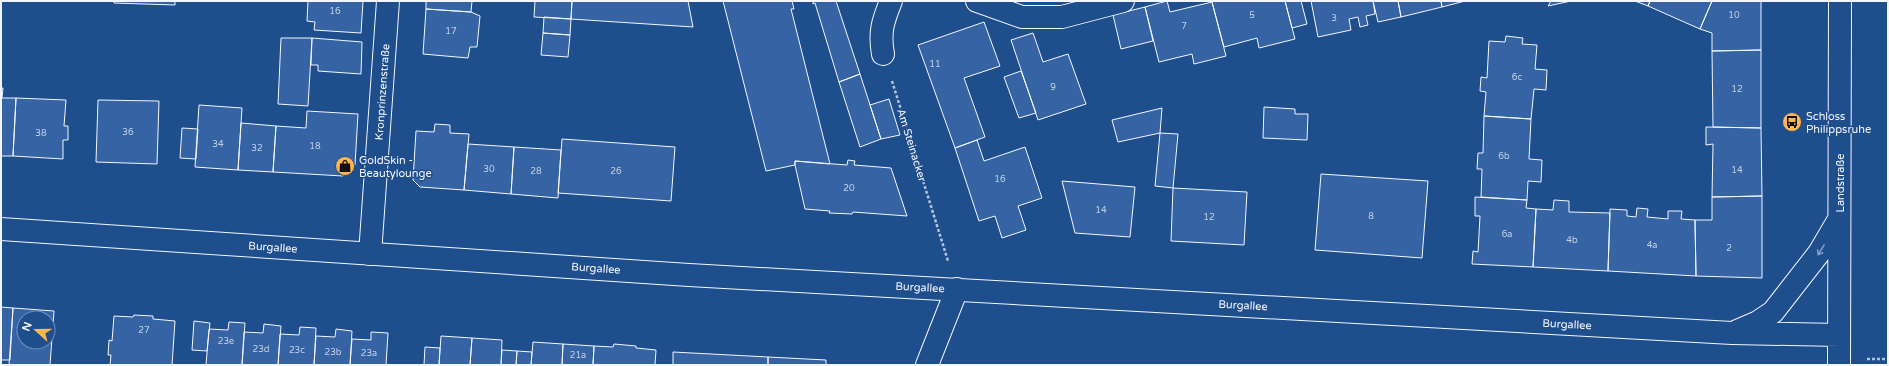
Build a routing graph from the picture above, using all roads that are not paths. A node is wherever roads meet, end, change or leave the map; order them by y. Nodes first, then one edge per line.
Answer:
1 (388, 1) edge
2 (892, 1) edge
3 (977, 1) edge
4 (1123, 1) edge
5 (1840, 1) edge
6 (883, 54) road end
7 (1840, 216) junction
8 (1, 229) edge
9 (370, 254) junction
10 (957, 289) junction
11 (1732, 333) junction
12 (1839, 335) junction
13 (926, 365) edge
14 (1838, 365) edge

1 - 9 street, Kronprinzenstraße
2 - 6 street
3 - 4 street
5 - 7 street, Landstraße
7 -> 11 street
7 - 12 street, Landstraße
8 - 9 street, Burgallee
9 - 10 street, Burgallee
10 - 11 street, Burgallee
10 - 13 street
11 - 12 street, Burgallee
12 - 14 street, Landstraße

